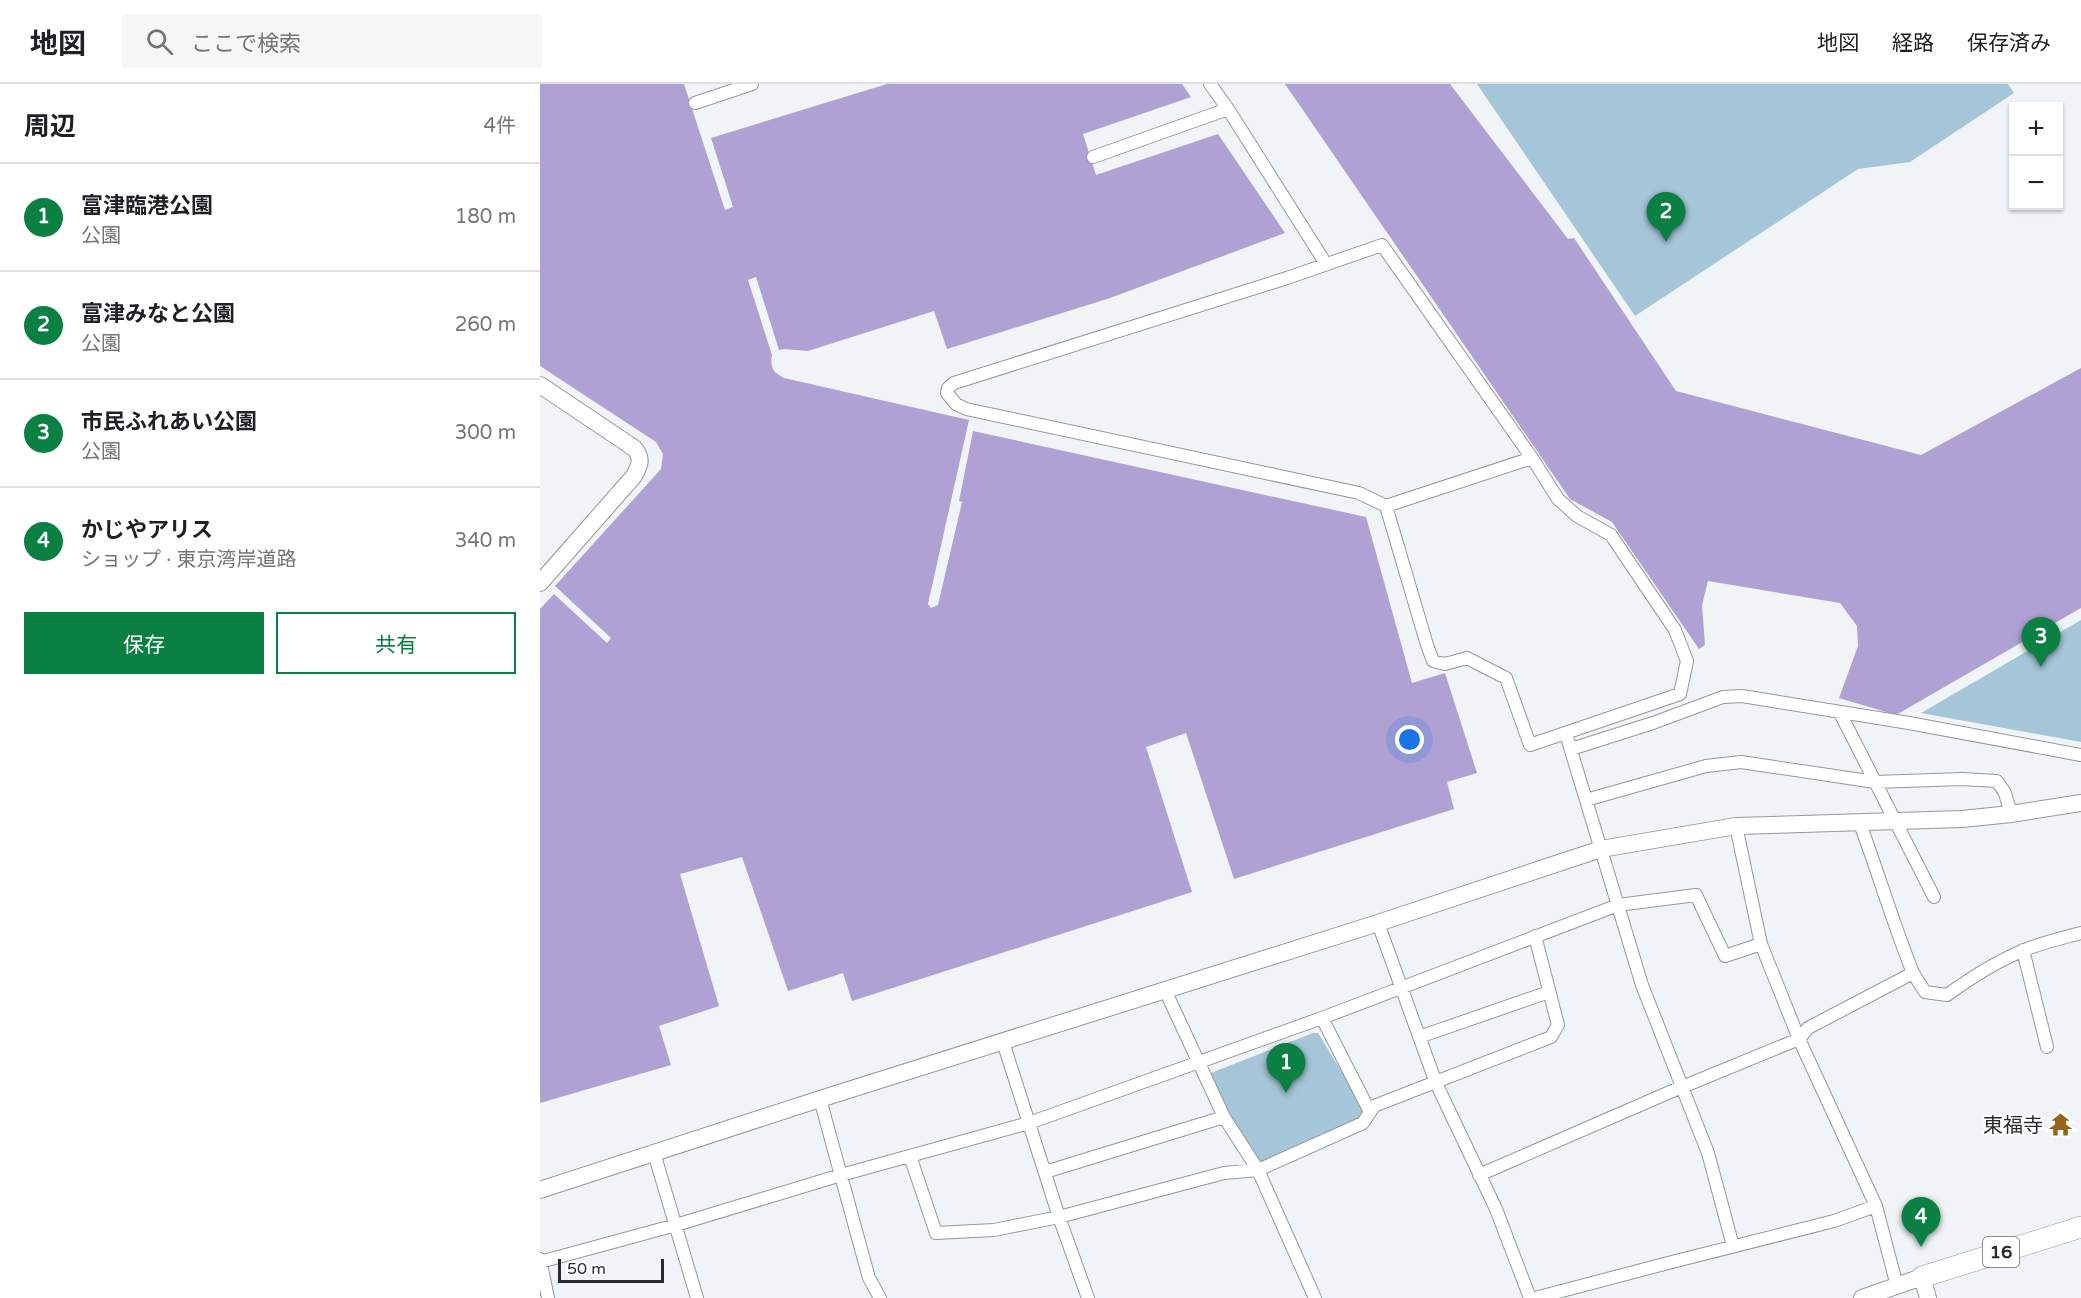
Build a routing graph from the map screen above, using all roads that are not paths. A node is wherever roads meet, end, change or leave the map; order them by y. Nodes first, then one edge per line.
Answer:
1 (752, 84) edge
2 (1210, 84) edge
3 (695, 103) dead end
4 (1228, 109) junction
5 (1093, 156) dead end
6 (1326, 264) junction
7 (540, 385) edge
8 (1532, 458) junction
9 (1386, 506) junction
10 (540, 583) edge
11 (1840, 713) junction
12 (1566, 734) junction
13 (1571, 749) junction
14 (2081, 755) edge
15 (1875, 782) junction
16 (1586, 800) junction
17 (2081, 803) edge
18 (2011, 814) junction
19 (1859, 821) junction
20 (1896, 821) junction
21 (1736, 826) junction
22 (1601, 849) junction
23 (1934, 897) dead end
24 (1618, 905) junction
25 (1378, 923) junction
26 (2081, 933) edge
27 (1535, 936) junction
28 (1761, 944) junction
29 (2023, 950) junction
30 (1912, 973) junction
31 (1401, 988) junction
32 (1165, 990) junction
33 (1549, 992) junction
34 (1322, 1018) junction
35 (1419, 1037) junction
36 (1799, 1040) junction
37 (1003, 1042) junction
38 (2047, 1047) dead end
39 (1199, 1062) junction
40 (1436, 1083) junction
41 (1682, 1087) junction
42 (820, 1099) junction
43 (1370, 1112) junction
44 (1224, 1117) junction
45 (1029, 1123) junction
46 (654, 1153) junction
47 (910, 1156) junction
48 (1258, 1170) junction
49 (1045, 1172) junction
50 (841, 1175) junction
51 (1479, 1175) junction
52 (540, 1190) edge
53 (1876, 1206) junction
54 (1059, 1217) junction
55 (676, 1225) junction
56 (2081, 1227) edge
57 (1733, 1246) junction
58 (540, 1261) edge
59 (1922, 1277) junction
60 (1898, 1286) junction
61 (548, 1298) edge
62 (697, 1298) edge
63 (880, 1298) edge
64 (1088, 1298) edge
65 (1316, 1298) edge
66 (1530, 1298) edge
67 (1535, 1298) edge
68 (1862, 1298) edge
69 (1928, 1298) edge

1 - 3 street
2 - 4 street
4 - 5 street
4 - 6 street
6 - 8 street
6 - 9 street
7 - 10 street
8 - 9 street
8 - 12 street
9 - 12 street
11 - 13 street
11 - 14 street
11 - 15 street
12 - 13 street
13 - 16 street
15 - 16 street
15 - 18 street
15 - 20 street
16 - 22 street
17 - 18 street
18 - 20 street
19 - 20 street
19 - 21 street
19 - 30 street
20 - 23 street
21 - 22 street
21 - 28 street
22 - 24 street
22 - 25 street
24 - 27 street
24 - 28 street
24 - 41 street
25 - 31 street
25 - 32 street
26 - 29 street
27 - 31 street
27 - 33 street
28 - 36 street
29 - 30 street
29 - 38 street
30 - 36 street
31 - 34 street
31 - 35 street
32 - 37 street
32 - 39 street
33 - 35 street
33 - 40 street
34 - 39 street
34 - 43 street
35 - 40 street
36 - 41 street
36 - 53 street
37 - 42 street
37 - 45 street
39 - 44 street
39 - 45 street
40 - 43 street
40 - 51 street
41 - 51 street
41 - 57 street
42 - 46 street
42 - 50 street
43 - 48 street
44 - 48 street
44 - 49 street
45 - 47 street
45 - 49 street
46 - 52 street
46 - 55 street
47 - 50 street
47 - 54 street
48 - 54 street
48 - 65 street
49 - 54 street
50 - 55 street
50 - 63 street
51 - 66 street
53 - 57 street
53 - 60 street
54 - 64 street
55 - 58 street
55 - 62 street
56 - 59 highway, 16
57 - 67 street
58 - 61 street
59 - 60 street
59 - 69 street
60 - 68 street

